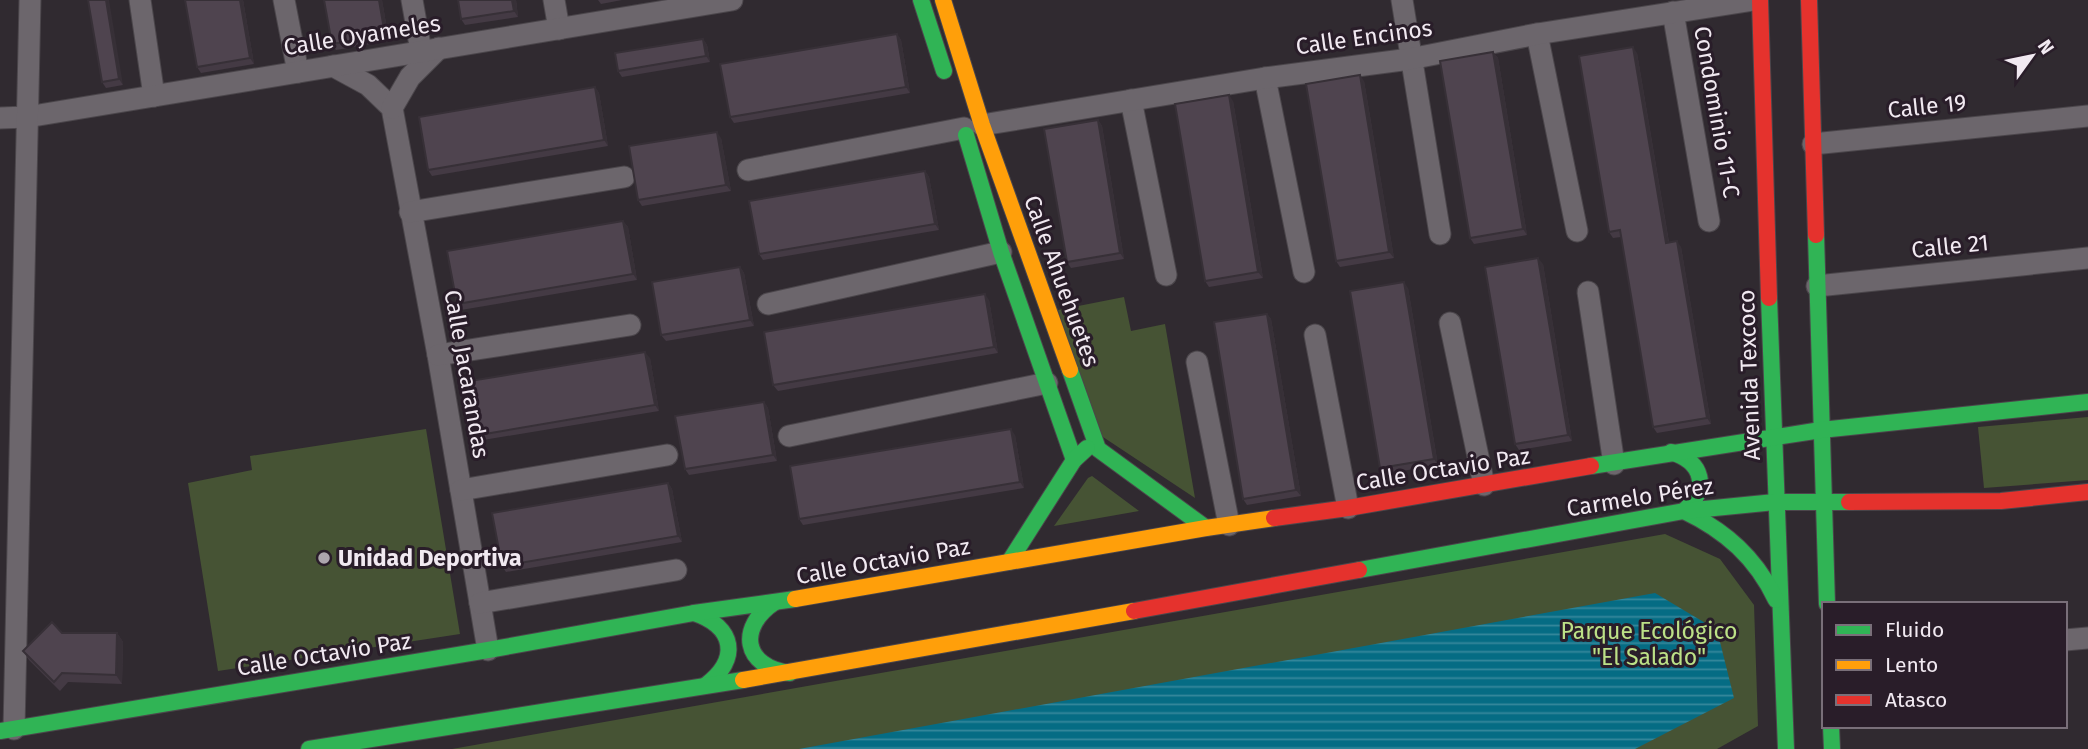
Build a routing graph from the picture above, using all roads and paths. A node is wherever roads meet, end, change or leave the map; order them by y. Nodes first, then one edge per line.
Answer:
1 (30, 0) edge
2 (140, 0) edge
3 (284, 0) edge
4 (412, 0) edge
5 (554, 0) edge
6 (732, 0) edge
7 (921, 0) edge
8 (943, 0) edge
9 (1402, 0) edge
10 (1754, 0) edge
11 (1760, 0) edge
12 (1809, 0) edge
13 (693, 3) edge
14 (1673, 12) junction
15 (559, 29) junction
16 (1538, 34) junction
17 (430, 50) junction
18 (1410, 58) junction
19 (333, 66) junction
20 (298, 72) junction
21 (1265, 78) junction
22 (951, 90) dead end
23 (154, 96) junction
24 (1131, 100) junction
25 (392, 108) junction
26 (2088, 116) edge
27 (27, 117) junction
28 (0, 118) edge
29 (968, 123) junction
30 (1813, 144) junction
31 (748, 170) dead end
32 (624, 177) dead end
33 (410, 212) junction
34 (1709, 221) dead end
35 (1577, 230) dead end
36 (1440, 234) dead end
37 (1001, 252) junction
38 (2088, 258) edge
39 (1304, 272) dead end
40 (1166, 275) dead end
41 (1817, 286) junction
42 (1588, 292) dead end
43 (768, 304) dead end
44 (1450, 323) dead end
45 (630, 325) dead end
46 (1315, 335) dead end
47 (439, 355) junction
48 (1198, 362) dead end
49 (1047, 383) junction
50 (2088, 402) edge
51 (1821, 430) junction
52 (789, 436) dead end
53 (1774, 437) junction
54 (1098, 449) junction
55 (1671, 452) junction
56 (667, 454) dead end
57 (1074, 460) junction
58 (1614, 464) junction
59 (1484, 485) junction
60 (461, 490) junction
61 (2088, 492) edge
62 (1775, 502) junction
63 (1824, 502) junction
64 (1348, 508) junction
65 (1684, 511) junction
66 (1229, 525) junction
67 (1206, 528) junction
68 (1009, 562) junction
69 (676, 570) dead end
70 (1827, 602) edge
71 (480, 603) junction
72 (775, 603) junction
73 (1780, 611) junction
74 (694, 613) junction
75 (2088, 638) edge
76 (2067, 640) edge
77 (488, 650) junction
78 (791, 673) junction
79 (706, 685) junction
80 (1831, 728) edge
81 (7, 730) edge
82 (309, 749) edge
83 (1786, 749) edge
84 (1832, 749) edge

1 - 27 street
2 - 23 street
3 - 20 street
4 - 17 street
5 - 15 street
6 - 13 street, Calle Oyameles
7 - 22 street
8 - 29 street, Calle Ahuehuetes
9 - 18 street
10 - 14 street, Calle Encinos
11 - 53 street, Avenida Texcoco
12 - 30 street
13 - 15 street, Calle Oyameles
14 - 16 street, Calle Encinos
14 - 34 street, Condominio 11-C
15 - 17 street, Calle Oyameles
16 - 18 street, Calle Encinos
16 - 35 street
17 - 19 street, Calle Oyameles
17 - 25 street
18 - 21 street, Calle Encinos
18 - 36 street
19 - 20 street, Calle Oyameles
19 - 25 street
20 - 23 street, Calle Oyameles
21 - 24 street, Calle Encinos
21 - 39 street
23 - 27 street, Calle Oyameles
24 - 29 street, Calle Encinos
24 - 40 street
25 - 33 street, Calle Jacarandas
26 - 30 street, Calle 19
27 - 28 street, Calle Oyameles
27 - 81 street
29 - 31 street, Calle Encinos
29 - 37 street, Calle Ahuehuetes
29 - 54 street, Calle Ahuehuetes
30 - 41 street
32 - 33 street
33 - 47 street, Calle Jacarandas
37 - 43 street
37 - 49 street, Calle Ahuehuetes
38 - 41 street, Calle 21
41 - 51 street
42 - 58 street
44 - 59 street
45 - 47 street
46 - 64 street
47 - 60 street, Calle Jacarandas
48 - 66 street
49 - 52 street
49 - 57 street, Calle Ahuehuetes
50 - 51 street
51 - 53 street
51 - 63 street
53 - 55 street, Calle Octavio Paz
53 - 62 street, Avenida Texcoco
54 - 57 street
54 - 67 street
55 - 58 street, Calle Octavio Paz
55 - 65 street
56 - 60 street
57 - 68 street
58 - 59 street, Calle Octavio Paz
59 - 64 street, Calle Octavio Paz
60 - 71 street, Calle Jacarandas
61 - 63 street, Carmelo Pérez
62 - 63 street, Carmelo Pérez
62 - 65 street, Carmelo Pérez
62 - 73 street, Avenida Texcoco
63 - 70 street
64 - 66 street, Calle Octavio Paz
65 - 73 street
65 - 78 street, Carmelo Pérez
66 - 67 street, Calle Octavio Paz
67 - 68 street, Calle Octavio Paz
68 - 72 street, Calle Octavio Paz
69 - 71 street
71 - 77 street, Calle Jacarandas
72 - 74 street, Calle Octavio Paz
72 - 78 street
73 - 83 street, Avenida Texcoco
74 - 77 street, Calle Octavio Paz
74 - 79 street
75 - 76 street
77 - 81 street, Calle Octavio Paz
78 - 79 street
79 - 82 street
80 - 84 street

